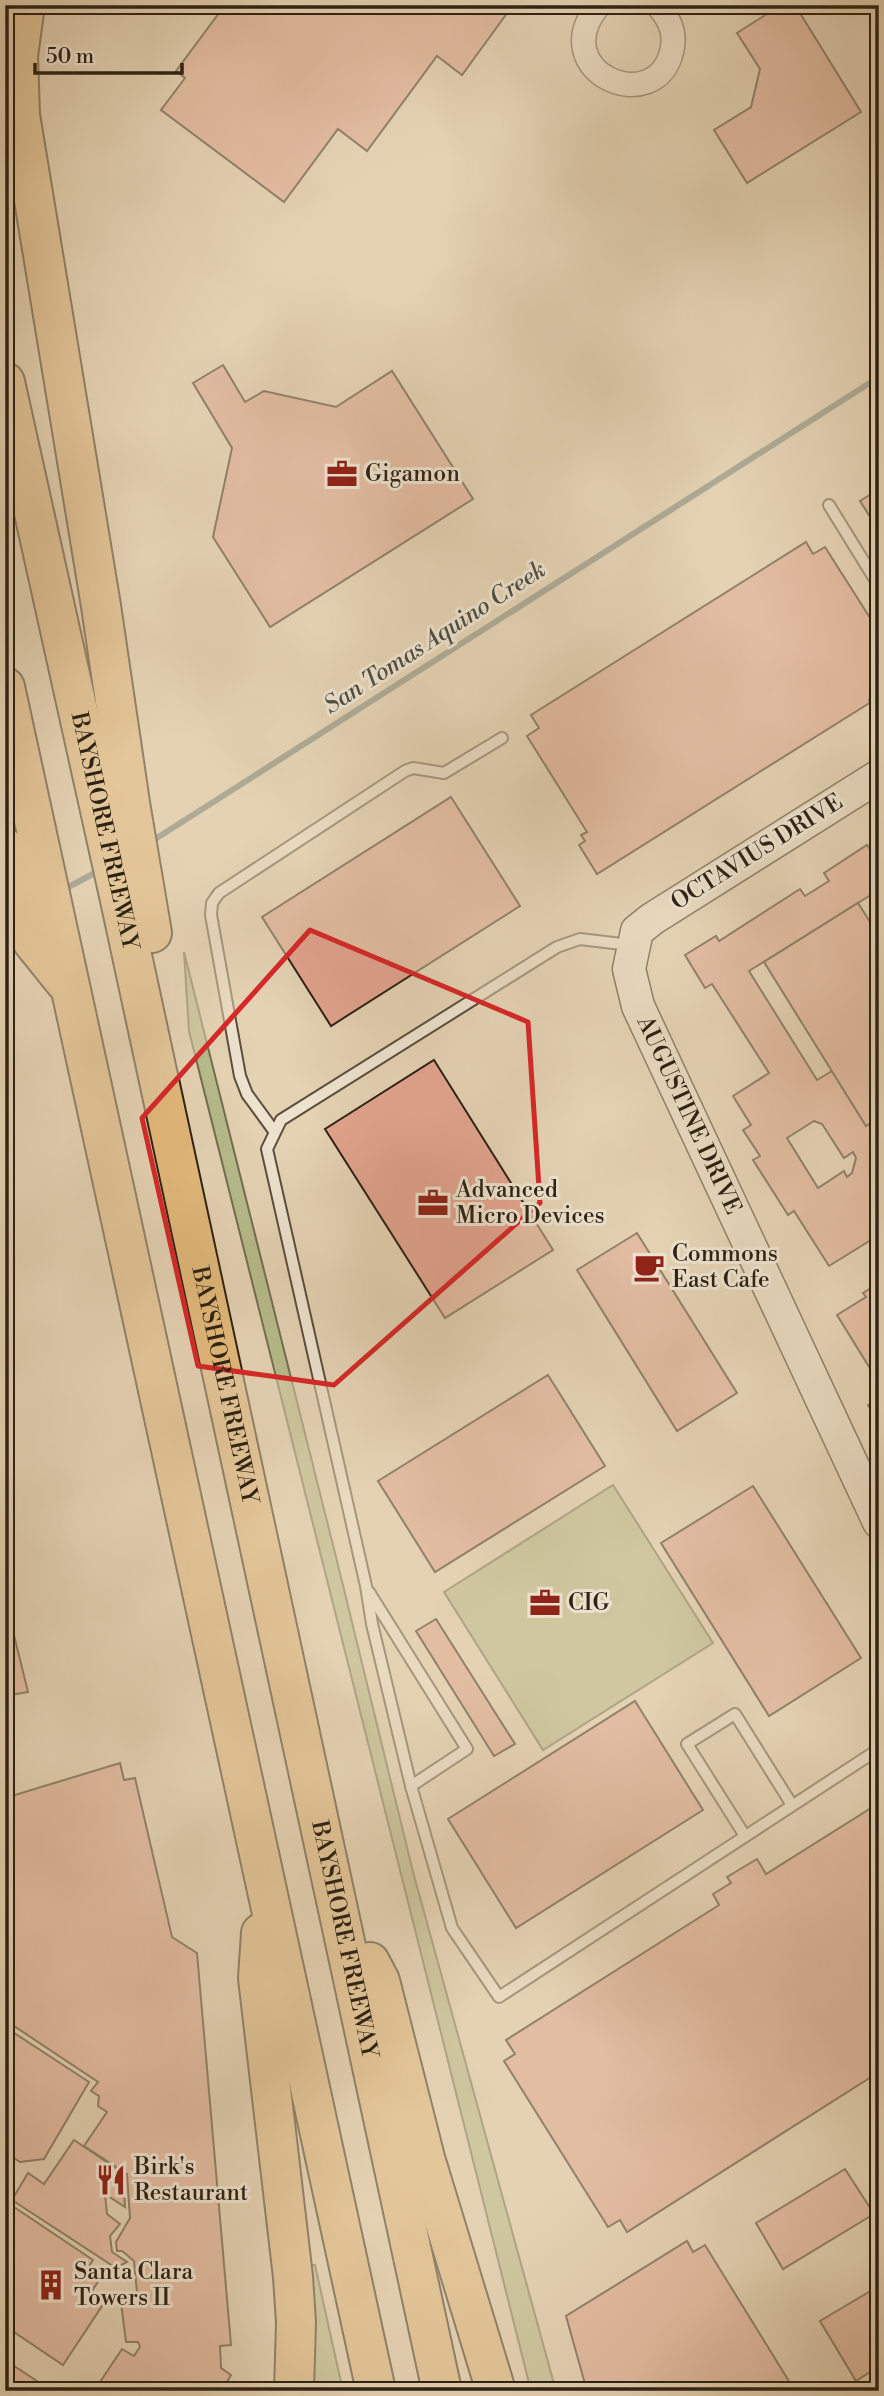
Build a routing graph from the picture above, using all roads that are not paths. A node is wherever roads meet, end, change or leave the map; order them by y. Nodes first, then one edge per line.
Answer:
1 (25, 5) edge
2 (599, 5) edge
3 (669, 9) edge
4 (5, 125) edge
5 (62, 374) junction
6 (5, 382) edge
7 (829, 505) dead end
8 (879, 586) edge
9 (5, 687) edge
10 (502, 738) dead end
11 (879, 776) edge
12 (115, 809) junction
13 (17, 848) edge
14 (635, 938) junction
15 (274, 1131) junction
16 (879, 1522) edge
17 (366, 1586) junction
18 (879, 1749) edge
19 (411, 1786) junction
20 (792, 1805) junction
21 (745, 1836) junction
22 (264, 1883) junction
23 (335, 1895) junction
24 (294, 2391) edge
25 (376, 2391) edge
26 (442, 2391) edge
27 (496, 2391) edge

1 - 5 highway
2 - 3 street
4 - 5 highway
5 - 12 highway
6 - 12 highway, BAYSHORE FREEWAY
7 - 8 lane
9 - 13 highway
10 - 15 lane
11 - 14 street, OCTAVIUS DRIVE
12 - 23 highway, BAYSHORE FREEWAY
13 - 22 highway
14 - 15 lane
14 - 16 street, AUGUSTINE DRIVE
15 - 17 lane
17 - 19 lane
17 - 19 lane
18 - 20 lane
19 - 21 lane
20 - 21 lane
20 - 21 lane
22 - 24 highway
22 - 25 highway
23 - 26 highway, BAYSHORE FREEWAY
23 - 27 highway

